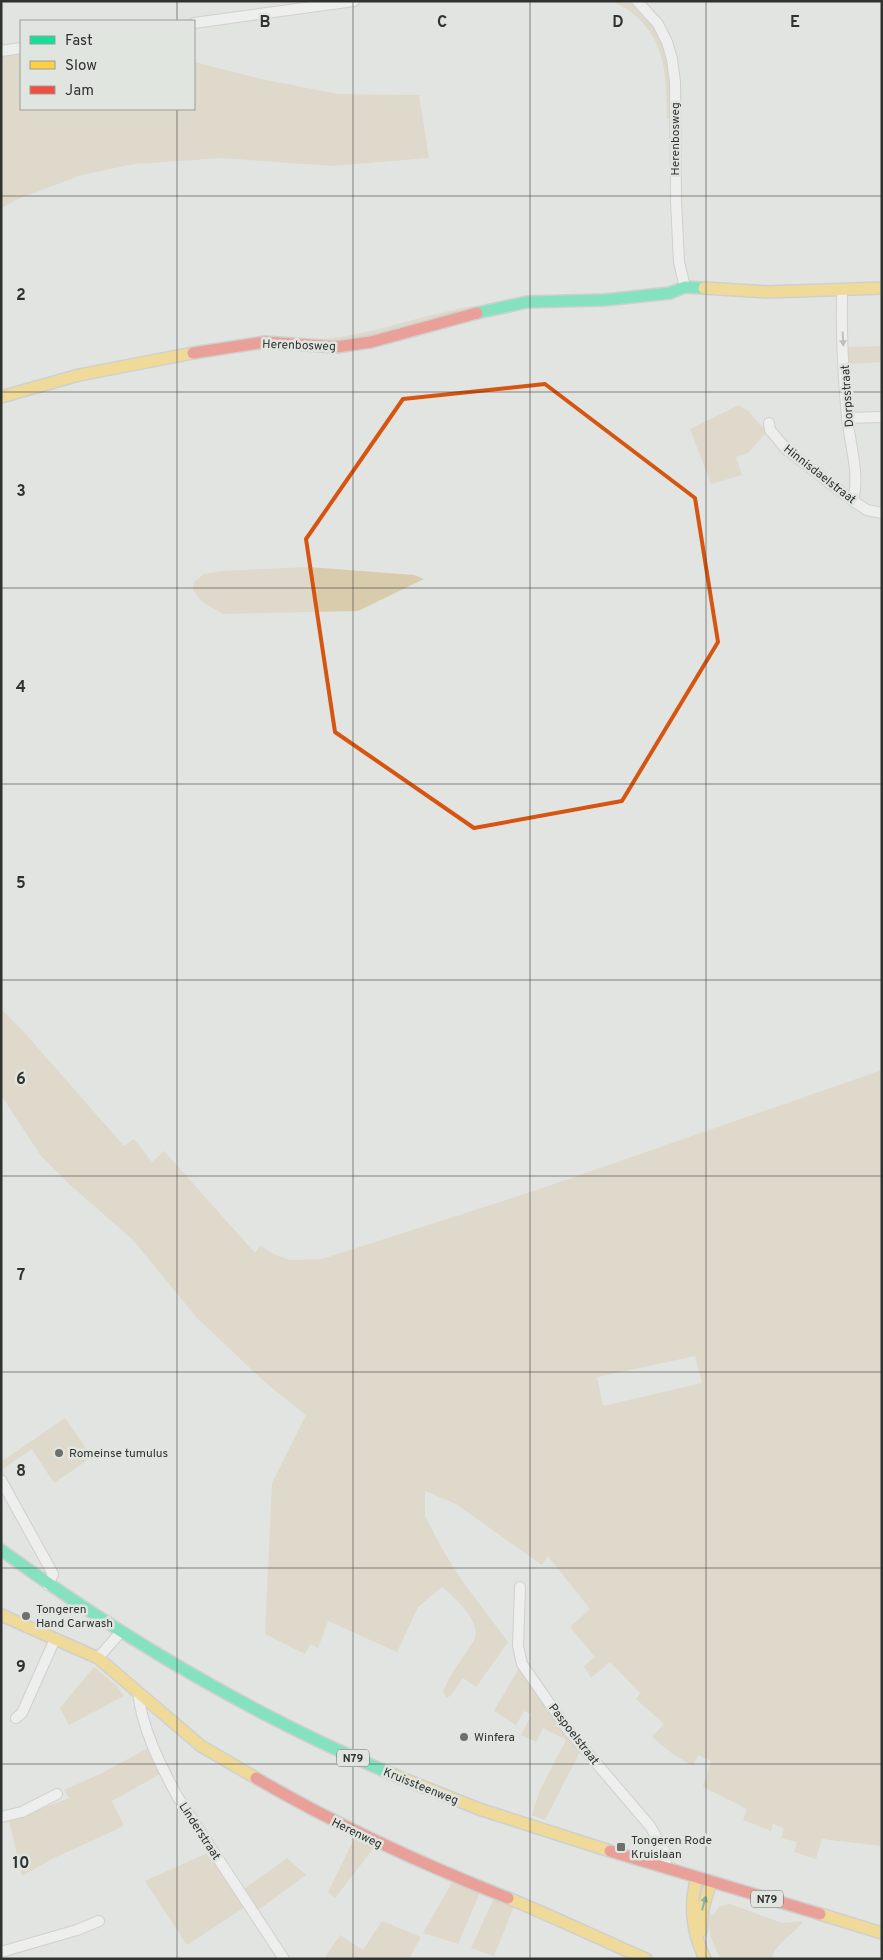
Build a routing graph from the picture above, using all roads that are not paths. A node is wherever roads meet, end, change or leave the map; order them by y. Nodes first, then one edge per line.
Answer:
1 (354, 1) edge
2 (637, 1) edge
3 (195, 23) edge
4 (20, 48) edge
5 (1, 51) edge
6 (685, 287) junction
7 (882, 288) edge
8 (842, 290) junction
9 (1, 397) edge
10 (882, 417) edge
11 (847, 418) junction
12 (769, 423) dead end
13 (853, 501) junction
14 (882, 513) edge
15 (1, 1480) edge
16 (1, 1550) edge
17 (48, 1586) junction
18 (520, 1587) dead end
19 (1, 1615) edge
20 (120, 1633) junction
21 (55, 1639) junction
22 (98, 1658) junction
23 (138, 1692) junction
24 (16, 1718) dead end
25 (57, 1794) dead end
26 (1, 1817) edge
27 (666, 1868) junction
28 (697, 1877) junction
29 (711, 1881) junction
30 (99, 1921) dead end
31 (882, 1933) edge
32 (1, 1952) edge
33 (284, 1959) edge
34 (646, 1959) edge
35 (705, 1959) edge
36 (714, 1959) edge

1 - 3 street
2 - 6 street, Herenbosweg
4 - 5 street
6 - 8 street, Herenbosweg
6 - 9 street, Herenbosweg
7 - 8 street, Herenbosweg
8 -> 11 street, Dorpsstraat
10 - 11 street
11 - 13 street, Dorpsstraat
12 - 13 street, Hinnisdaelstraat
13 - 14 street, Hinnisdaelstraat
15 - 17 street
16 - 17 street, Kruissteenweg / N79
17 - 20 street, Kruissteenweg / N79
18 - 27 street, Paspoelstraat
19 - 21 street, Herenweg
20 - 22 street
20 - 27 street, Kruissteenweg / N79
21 - 22 street, Herenweg
21 - 24 street
22 - 23 street, Herenweg
23 - 33 street, Linderstraat
23 - 34 street, Herenweg
25 - 26 street
27 - 28 street, Kruissteenweg / N79
28 - 29 street, Kruissteenweg / N79
28 - 35 street
29 - 31 street, Kruissteenweg / N79
36 -> 29 street
30 - 32 street

